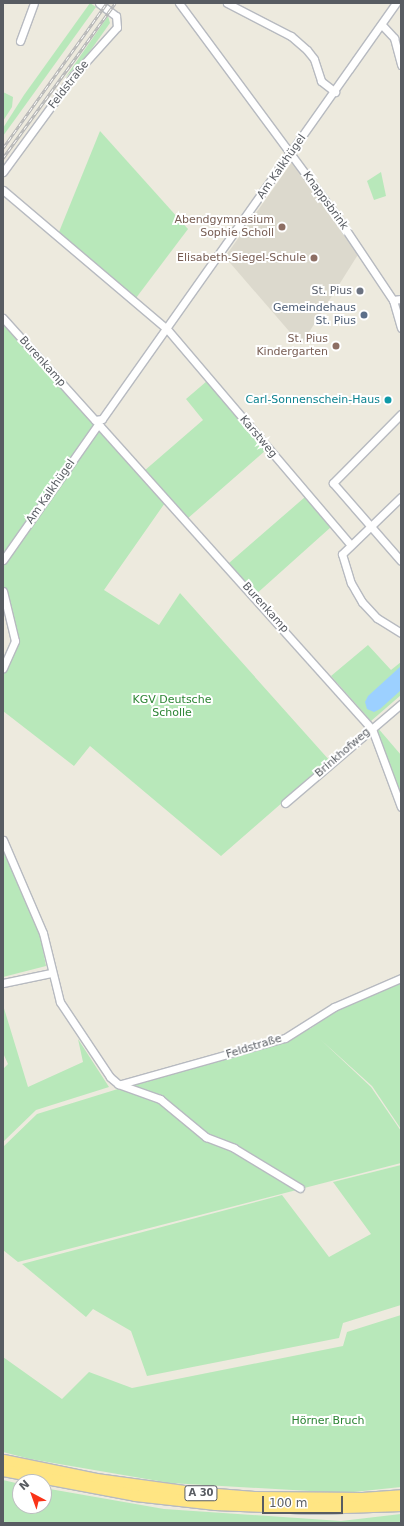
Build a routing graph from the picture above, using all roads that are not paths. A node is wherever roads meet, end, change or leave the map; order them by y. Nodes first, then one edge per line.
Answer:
1 (34, 3) edge
2 (99, 3) edge
3 (179, 3) edge
4 (227, 3) edge
5 (396, 3) edge
6 (382, 25) junction
7 (20, 41) dead end
8 (401, 65) edge
9 (335, 92) junction
10 (290, 155) junction
11 (3, 172) edge
12 (3, 190) edge
13 (401, 299) edge
14 (393, 300) junction
15 (3, 318) edge
16 (401, 328) edge
17 (167, 329) junction
18 (401, 414) edge
19 (100, 423) junction
20 (401, 497) edge
21 (369, 526) junction
22 (350, 544) junction
23 (3, 560) edge
24 (401, 562) edge
25 (3, 591) edge
26 (401, 631) edge
27 (3, 668) edge
28 (401, 704) edge
29 (372, 729) junction
30 (285, 803) dead end
31 (401, 807) edge
32 (3, 840) edge
33 (51, 972) junction
34 (401, 978) edge
35 (3, 983) edge
36 (120, 1084) junction
37 (300, 1188) dead end
38 (3, 1460) edge
39 (3, 1470) edge
40 (401, 1495) edge
41 (401, 1505) edge

1 - 7 street
2 - 11 street, Feldstraße
3 - 10 street, Knappsbrink
4 - 9 street
5 - 6 street, Am Kalkhügel
6 - 8 street
6 - 9 street, Am Kalkhügel
9 - 10 street, Am Kalkhügel
10 - 14 street, Knappsbrink
10 - 17 street, Am Kalkhügel
12 - 17 street
13 - 14 street
14 - 16 street, Knappsbrink
15 - 19 street, Burenkamp
17 - 19 street, Am Kalkhügel
17 - 22 street, Karstweg
18 - 21 street
19 - 23 street, Am Kalkhügel
19 - 29 street, Burenkamp
20 - 21 street
21 - 22 street
21 - 24 street
22 - 26 street
25 - 27 street
28 - 29 street, Brinkhofweg
29 - 30 street, Brinkhofweg
29 - 31 street, Burenkamp
32 - 33 street
33 - 35 street
33 - 36 street
34 - 36 street, Feldstraße
36 - 37 street
38 - 40 highway, A 30
39 - 41 highway, A 30

